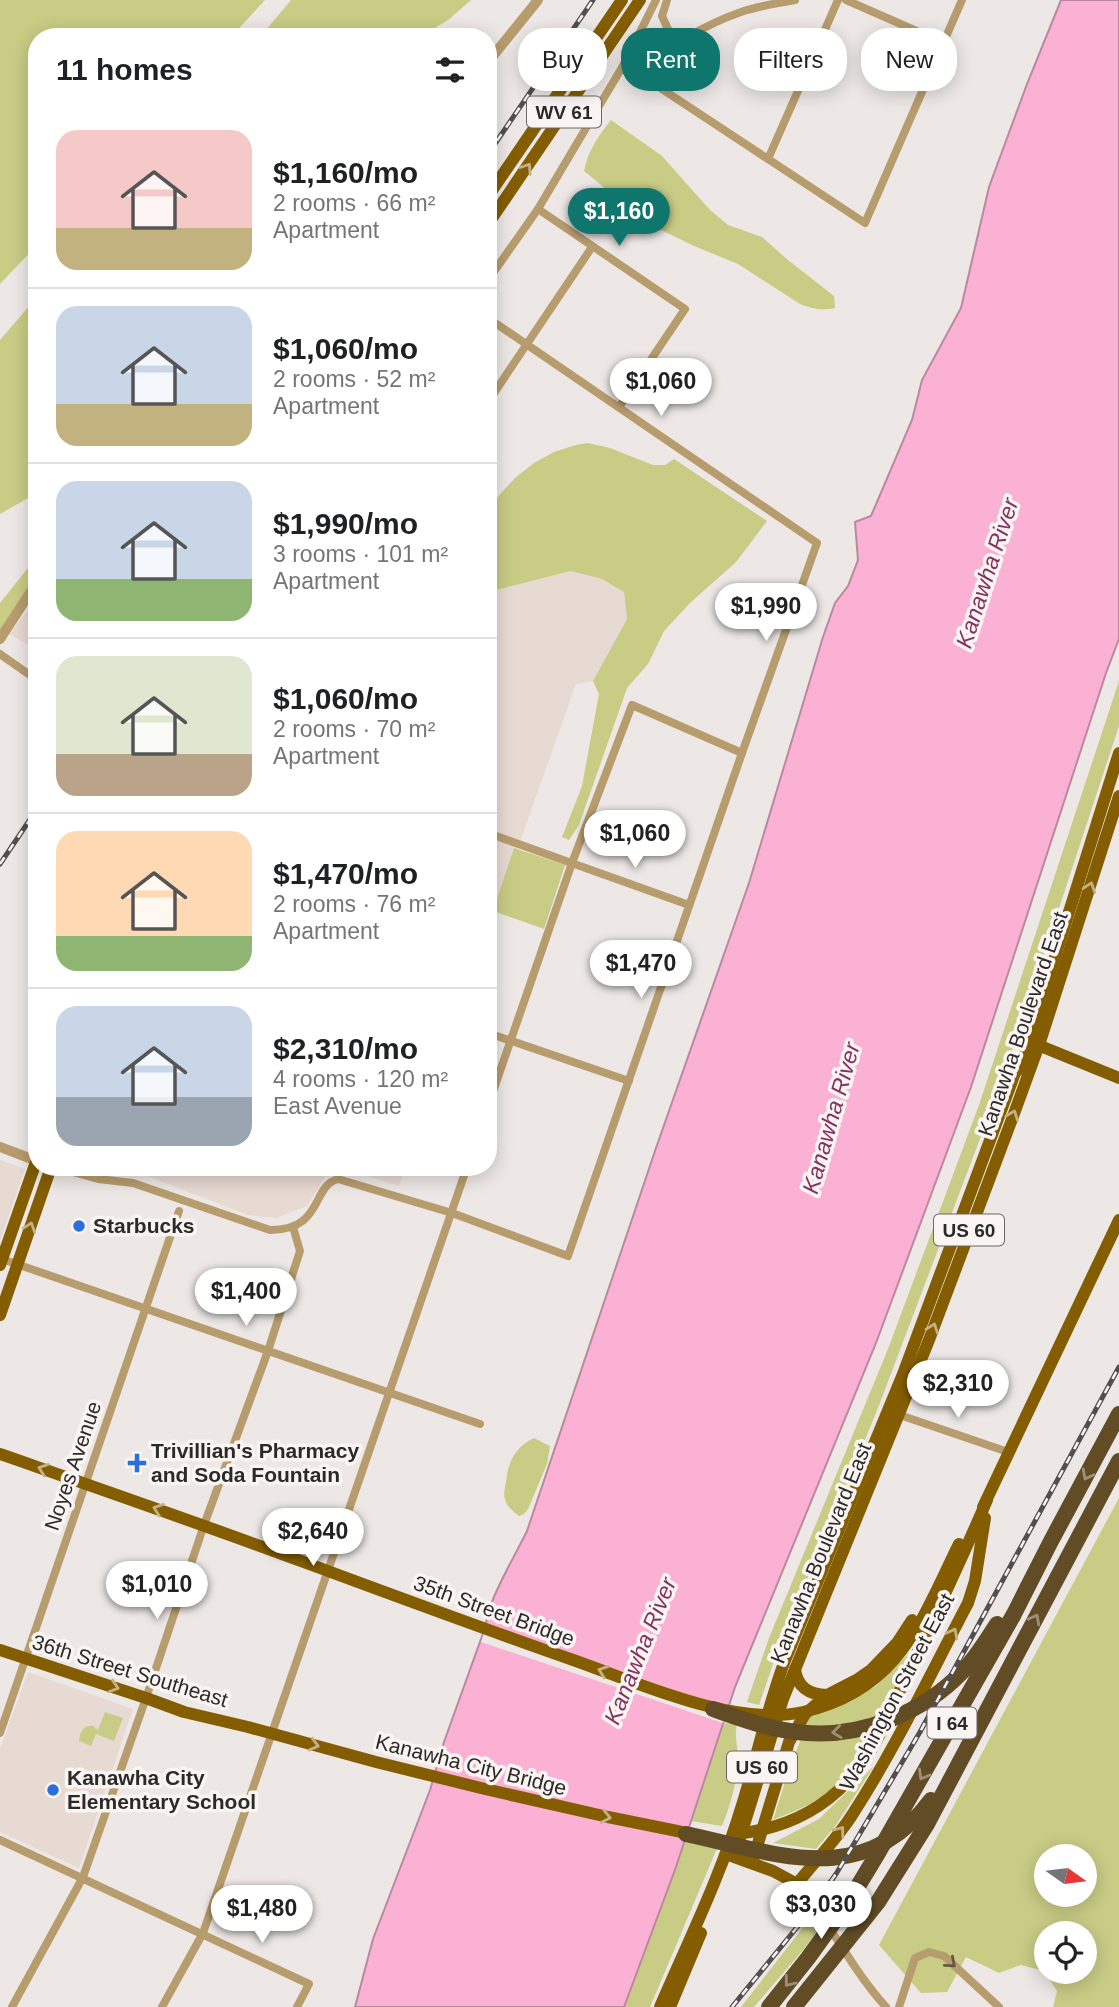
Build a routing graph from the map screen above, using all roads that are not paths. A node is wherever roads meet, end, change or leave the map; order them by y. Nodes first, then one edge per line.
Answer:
1 (538, 0) edge
2 (622, 0) edge
3 (640, 0) edge
4 (656, 0) edge
5 (667, 0) edge
6 (795, 0) edge
7 (838, 0) edge
8 (846, 0) edge
9 (962, 0) edge
10 (642, 28) edge
11 (667, 28) edge
12 (707, 28) edge
13 (910, 28) edge
14 (950, 28) edge
15 (497, 51) edge
16 (621, 69) edge
17 (665, 91) edge
18 (923, 91) edge
19 (768, 159) junction
20 (497, 183) edge
21 (538, 209) junction
22 (497, 211) edge
23 (592, 247) junction
24 (497, 267) edge
25 (497, 324) edge
26 (526, 345) junction
27 (497, 388) edge
28 (619, 407) junction
29 (28, 596) edge
30 (0, 639) edge
31 (0, 654) edge
32 (28, 674) edge
33 (742, 753) junction
34 (1119, 753) edge
35 (1114, 784) edge
36 (1119, 796) edge
37 (497, 836) edge
38 (572, 863) junction
39 (689, 905) junction
40 (1047, 980) junction
41 (497, 1036) edge
42 (511, 1041) junction
43 (1034, 1043) junction
44 (1015, 1073) junction
45 (1119, 1078) edge
46 (497, 1081) edge
47 (629, 1081) junction
48 (0, 1147) edge
49 (28, 1157) edge
50 (31, 1176) edge
51 (50, 1176) edge
52 (87, 1176) edge
53 (464, 1176) edge
54 (179, 1211) dead end
55 (452, 1213) junction
56 (1119, 1220) edge
57 (293, 1227) junction
58 (1, 1262) edge
59 (17, 1264) junction
60 (146, 1308) junction
61 (0, 1315) edge
62 (268, 1350) junction
63 (388, 1392) junction
64 (894, 1412) junction
65 (1119, 1415) edge
66 (480, 1424) dead end
67 (1008, 1452) junction
68 (0, 1454) edge
69 (1119, 1461) edge
70 (86, 1484) junction
71 (987, 1500) junction
72 (204, 1525) junction
73 (1050, 1543) junction
74 (960, 1544) junction
75 (0, 1650) edge
76 (26, 1659) junction
77 (794, 1669) junction
78 (827, 1695) junction
79 (146, 1698) junction
80 (713, 1709) junction
81 (248, 1727) joint
82 (0, 1733) edge
83 (969, 1745) junction
84 (686, 1835) junction
85 (0, 1840) edge
86 (729, 1855) junction
87 (752, 1863) junction
88 (83, 1877) junction
89 (797, 1884) junction
90 (203, 1933) junction
91 (12, 2007) edge
92 (162, 2007) edge
93 (297, 2007) edge
94 (660, 2007) edge
95 (670, 2007) edge
96 (769, 2007) edge
97 (794, 2007) edge
98 (887, 2007) edge
99 (899, 2007) edge
100 (999, 2007) edge

1 - 15 street
2 - 20 main road, WV 61
22 -> 3 main road, WV 61
4 - 10 street
5 - 11 street
6 - 12 street
7 - 19 street
8 - 13 street
9 - 14 street
16 - 21 street
17 - 19 street
18 - 19 street
21 - 23 street
21 - 24 street
23 - 26 street
23 - 28 street
25 - 26 street
26 - 27 street
26 - 28 street
28 - 33 street
29 - 30 street
31 - 32 street
33 - 38 street
33 - 39 street
34 - 35 main road, Kanawha Boulevard East / US 60
35 - 40 main road, Kanawha Boulevard East / US 60
43 -> 36 main road, Kanawha Boulevard East / US 60
37 - 38 street
38 - 39 street
38 - 42 street
39 - 47 street
40 - 43 main road, Kanawha Boulevard East / US 60
40 - 44 main road, Kanawha Boulevard East / US 60
41 - 42 street
42 - 46 street
42 - 47 street
43 - 44 main road, Kanawha Boulevard East / US 60
43 - 45 main road
64 -> 43 main road, Kanawha Boulevard East / US 60
44 - 64 main road, Kanawha Boulevard East / US 60
47 - 55 street
48 - 49 street
50 - 58 main road
59 -> 51 main road
52 - 57 street
53 - 55 street
54 - 60 street, Noyes Avenue
55 - 57 street
55 - 63 street
56 - 67 main road, Washington Street East
57 - 62 street
58 - 59 street
59 - 60 street
59 - 61 main road
60 - 62 street
60 - 70 street, Noyes Avenue
62 - 63 street
62 - 72 street
63 - 66 street
63 - 90 street
64 - 67 street
64 - 77 main road, Kanawha Boulevard East / US 60
64 - 86 main road, Kanawha Boulevard East / US 60
65 -> 73 highway, I 64
67 - 71 main road, Washington Street East
70 -> 68 main road, 35th Street Bridge
83 -> 69 highway, I 64
72 -> 70 main road, 35th Street Bridge
70 - 76 street, Noyes Avenue
71 - 74 main road, Washington Street East
71 - 84 main road, Kanawha City Bridge
89 -> 71 main road, Washington Street East
72 - 79 street
80 -> 72 main road, 35th Street Bridge
73 -> 80 highway
73 -> 96 highway, I 64
74 - 78 main road, Washington Street East
74 - 80 main road, 35th Street Bridge
75 - 76 main road, 36th Street Southeast
76 -> 79 main road, 36th Street Southeast
76 - 82 street, Noyes Avenue
77 - 78 main road
77 - 86 main road, Kanawha Boulevard East / US 60
78 - 87 main road, Washington Street East
79 - 81 main road, 36th Street Southeast
79 - 88 street
81 -> 84 main road, Kanawha City Bridge
83 - 84 highway
83 - 97 highway, I 64
85 - 88 street
86 - 87 main road
86 - 94 main road, Kanawha Boulevard East / US 60
86 - 95 main road, Kanawha Boulevard East / US 60
87 - 89 main road
88 - 90 street
88 - 91 street
89 - 98 street
90 - 92 street
90 - 93 street
99 -> 100 street

